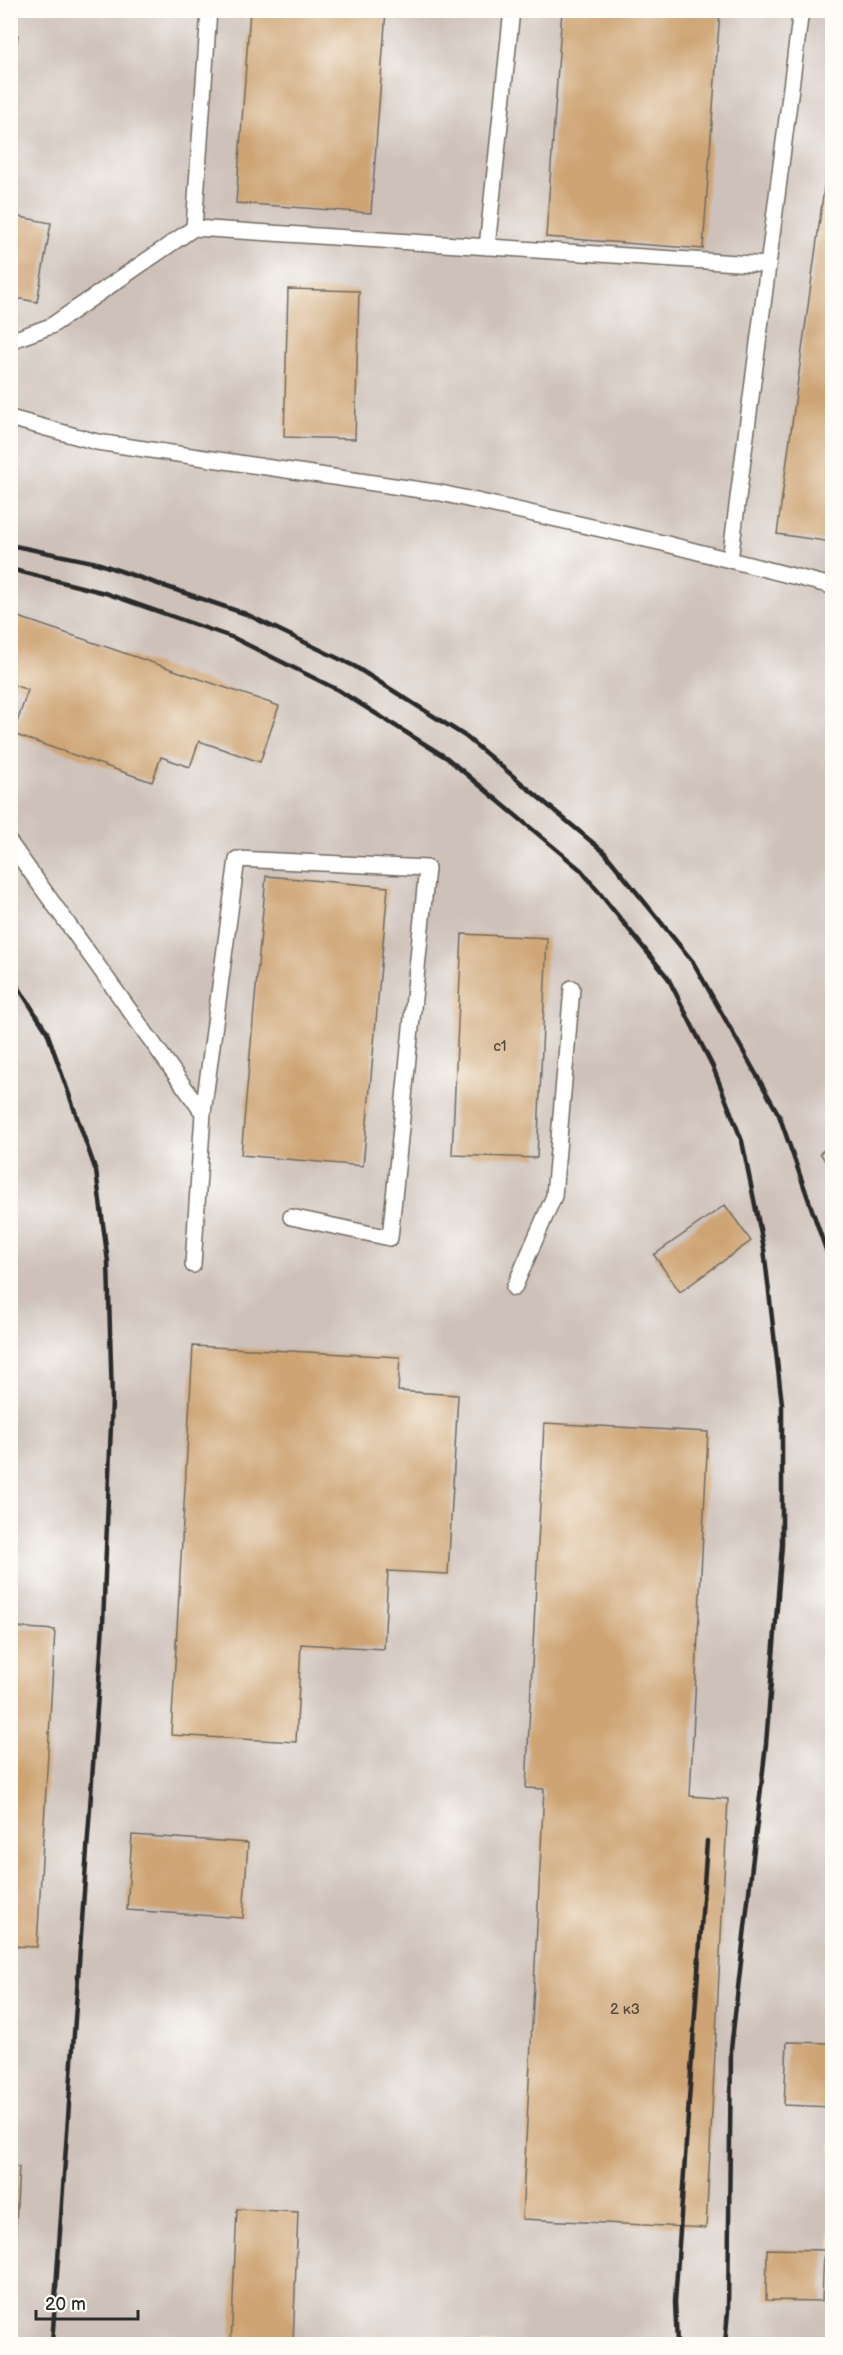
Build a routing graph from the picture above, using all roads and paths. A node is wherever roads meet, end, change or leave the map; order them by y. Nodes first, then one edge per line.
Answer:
1 (209, 10) edge
2 (512, 10) edge
3 (801, 10) edge
4 (194, 228) junction
5 (487, 247) junction
6 (768, 265) junction
7 (10, 341) edge
8 (10, 418) edge
9 (730, 560) junction
10 (832, 586) edge
11 (10, 843) edge
12 (572, 988) dead end
13 (203, 1113) junction
14 (291, 1217) dead end
15 (193, 1264) dead end
16 (514, 1288) dead end

1 - 4 lane
2 - 5 lane
3 - 6 lane
4 - 5 lane
4 - 7 lane
5 - 6 lane
6 - 9 lane
8 - 9 lane
9 - 10 lane
11 - 13 lane
12 - 16 lane
13 - 14 lane
13 - 15 lane

